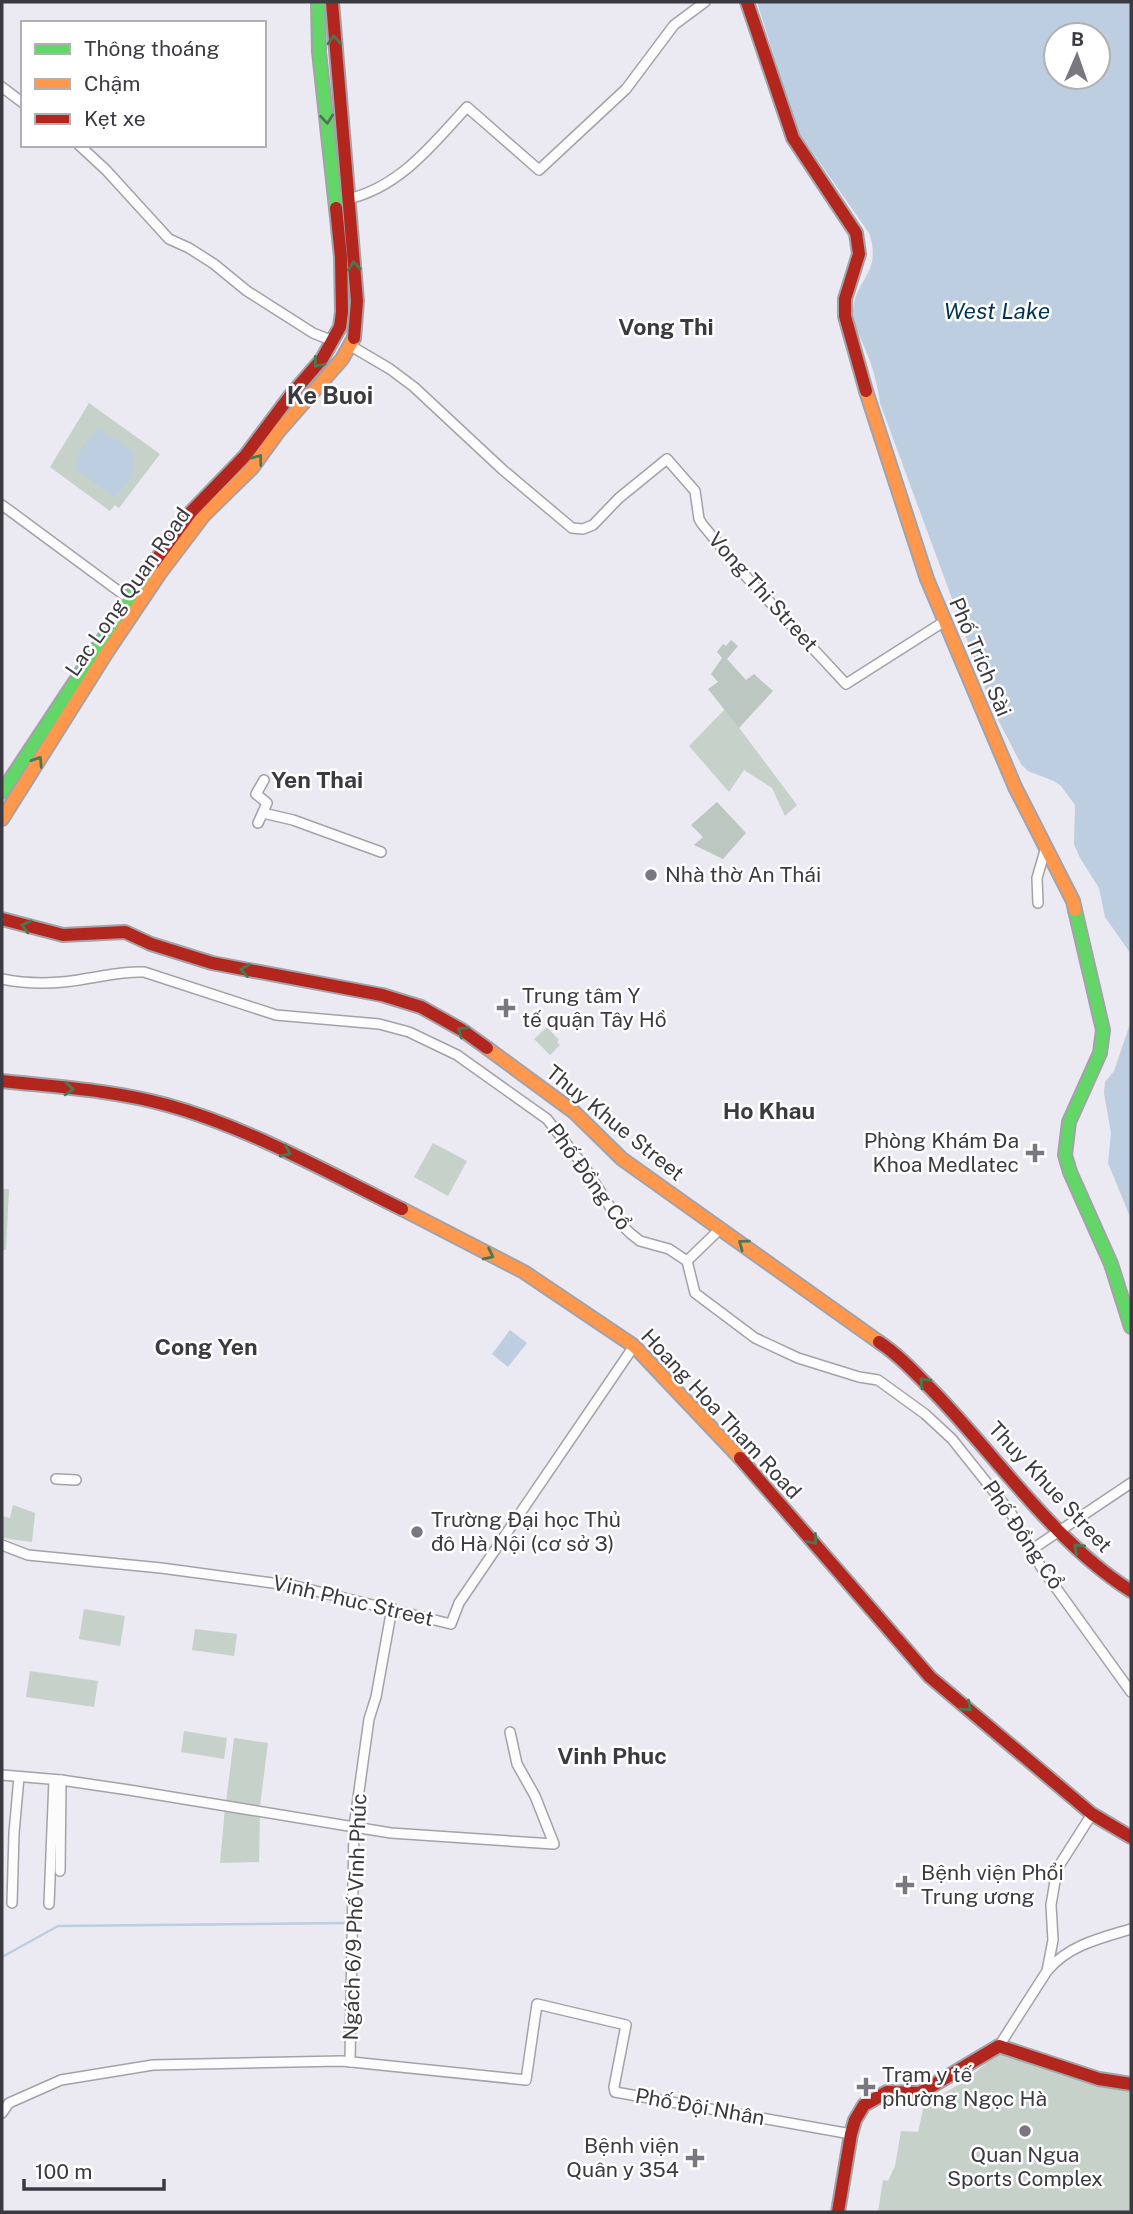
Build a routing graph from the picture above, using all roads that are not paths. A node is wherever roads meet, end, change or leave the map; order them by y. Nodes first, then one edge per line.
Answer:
1 (318, 2) edge
2 (332, 2) edge
3 (705, 2) edge
4 (747, 2) edge
5 (2, 87) edge
6 (21, 101) edge
7 (81, 147) edge
8 (346, 172) junction
9 (332, 175) junction
10 (348, 199) junction
11 (333, 341) junction
12 (351, 346) junction
13 (236, 475) junction
14 (2, 505) edge
15 (155, 569) junction
16 (128, 598) junction
17 (945, 621) junction
18 (102, 649) junction
19 (264, 780) dead end
20 (2, 792) edge
21 (263, 813) junction
22 (2, 819) edge
23 (258, 823) dead end
24 (1046, 847) junction
25 (381, 852) dead end
26 (1038, 903) dead end
27 (2, 919) edge
28 (2, 979) edge
29 (519, 1070) junction
30 (2, 1081) edge
31 (506, 1089) junction
32 (721, 1228) junction
33 (687, 1261) junction
34 (1131, 1327) edge
35 (634, 1346) junction
36 (56, 1479) dead end
37 (76, 1480) dead end
38 (1131, 1483) edge
39 (1058, 1530) junction
40 (5, 1546) edge
41 (1031, 1550) junction
42 (1131, 1591) edge
43 (391, 1608) junction
44 (1131, 1692) edge
45 (510, 1732) dead end
46 (2, 1775) edge
47 (19, 1777) junction
48 (57, 1780) junction
49 (1093, 1814) junction
50 (354, 1827) junction
51 (1131, 1837) edge
52 (60, 1871) dead end
53 (12, 1903) dead end
54 (49, 1904) dead end
55 (1131, 1929) edge
56 (1046, 1971) junction
57 (999, 2046) junction
58 (350, 2062) junction
59 (1131, 2084) edge
60 (5, 2102) edge
61 (2, 2113) edge
62 (852, 2134) junction
63 (838, 2212) edge

1 -> 9 main road, Lac Long Quan Road
8 -> 2 main road, Lac Long Quan Road
3 - 10 street
4 - 17 main road, Phố Trích Sài
5 - 6 street
7 - 11 street
8 - 9 main road
8 - 10 main road, Lac Long Quan Road
9 - 11 main road, Lac Long Quan Road
12 -> 10 main road, Lac Long Quan Road
11 -> 13 main road, Lac Long Quan Road
13 -> 12 main road, Lac Long Quan Road
12 - 17 street, Vong Thi Street
13 - 15 main road, Lac Long Quan Road
14 - 16 street
15 - 16 main road, Lac Long Quan Road
15 - 18 main road, Lac Long Quan Road
16 - 18 main road, Lac Long Quan Road
17 - 24 main road, Phố Trích Sài
18 - 20 main road, Lac Long Quan Road
22 -> 18 main road, Lac Long Quan Road
19 - 21 street
21 - 23 street
21 - 25 street
24 - 26 street
24 - 34 main road, Phố Trích Sài
29 -> 27 main road, Thuy Khue Street
28 - 31 street, Phố Đồng Cổ
29 - 31 street
29 - 32 main road, Thuy Khue Street
30 -> 35 main road, Hoang Hoa Tham Road
31 - 33 street, Phố Đồng Cổ
32 - 33 street
39 -> 32 main road, Thuy Khue Street
33 - 41 street, Phố Đồng Cổ
35 - 43 street, Vinh Phuc Street
35 -> 49 main road, Hoang Hoa Tham Road
36 - 37 street
38 - 39 street
39 - 41 street
42 -> 39 main road, Thuy Khue Street
40 - 43 street, Vinh Phuc Street
41 - 44 street, Phố Đồng Cổ
43 - 50 street, Ngách 6/9 Phố Vĩnh Phúc
45 - 50 street
46 - 47 street
47 - 48 street
47 - 53 street
48 - 50 street
48 - 52 street
48 - 54 street
49 - 51 main road, Hoang Hoa Tham Road
49 - 56 street
50 - 58 street, Ngách 6/9 Phố Vĩnh Phúc
55 - 56 street
56 - 57 street
57 - 59 main road
57 - 62 main road
58 - 60 street
58 - 62 street, Phố Đội Nhân
60 - 61 street
62 - 63 main road

